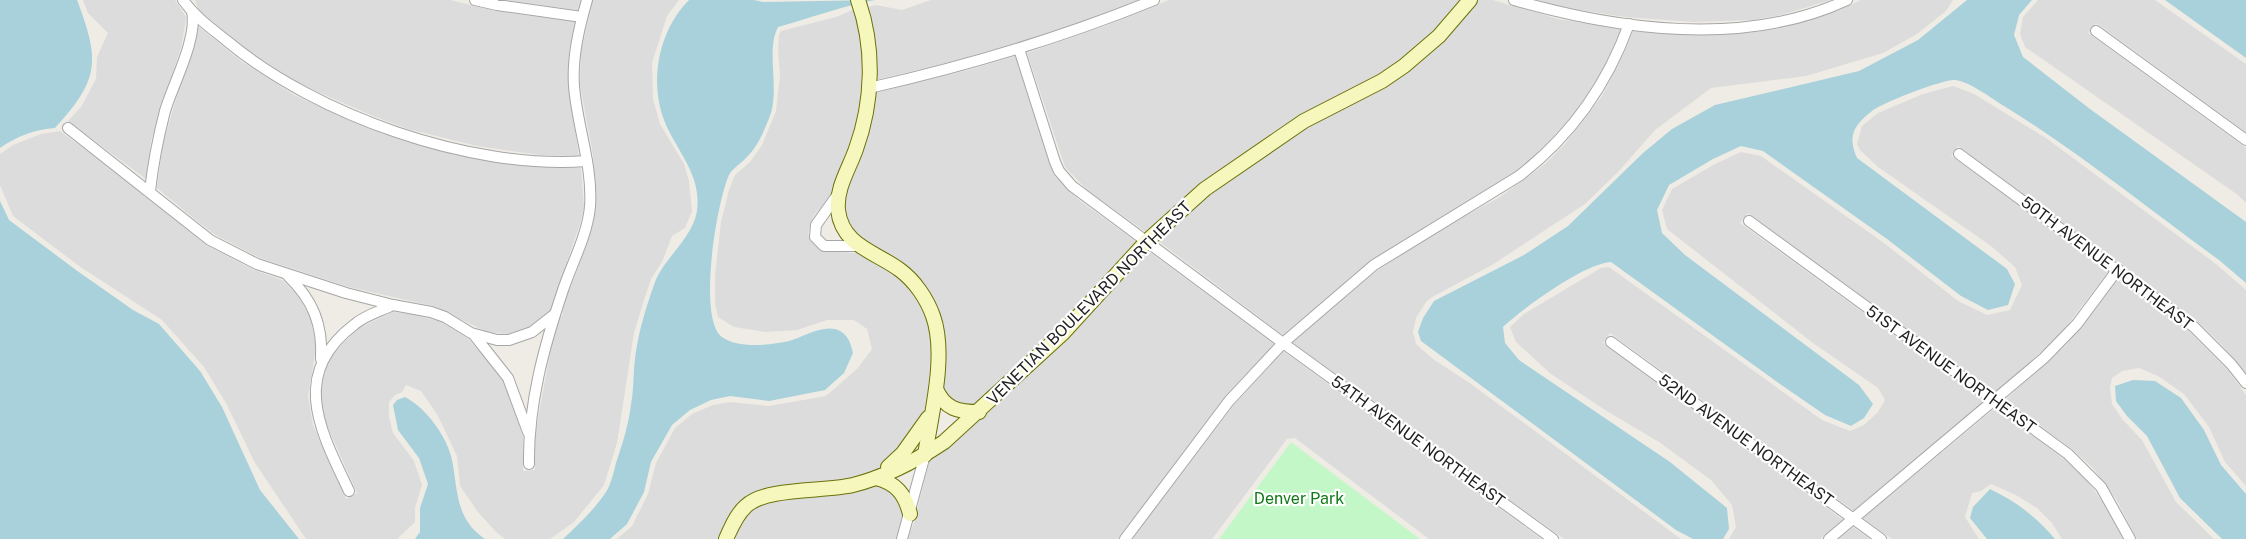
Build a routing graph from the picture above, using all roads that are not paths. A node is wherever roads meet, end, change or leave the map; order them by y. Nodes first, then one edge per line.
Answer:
1 (183, 0) edge
2 (188, 0) edge
3 (475, 0) edge
4 (587, 0) edge
5 (1154, 0) edge
6 (1470, 0) edge
7 (1514, 0) edge
8 (1847, 0) edge
9 (860, 5) edge
10 (193, 14) junction
11 (582, 17) junction
12 (1629, 24) junction
13 (2096, 31) dead end
14 (1019, 49) junction
15 (869, 88) junction
16 (68, 128) dead end
17 (2246, 140) edge
18 (1959, 154) dead end
19 (586, 161) junction
20 (150, 191) junction
21 (838, 194) junction
22 (1749, 221) dead end
23 (1147, 241) junction
24 (859, 246) junction
25 (2118, 269) junction
26 (286, 274) junction
27 (393, 305) junction
28 (555, 314) junction
29 (471, 333) junction
30 (1611, 342) dead end
31 (1283, 343) junction
32 (321, 363) junction
33 (2246, 384) edge
34 (936, 389) junction
35 (1995, 400) junction
36 (932, 412) junction
37 (979, 412) junction
38 (529, 436) junction
39 (925, 455) junction
40 (529, 464) dead end
41 (876, 478) junction
42 (349, 491) dead end
43 (910, 514) junction
44 (1853, 519) junction
45 (726, 539) edge
46 (902, 539) edge
47 (1125, 539) edge
48 (1553, 539) edge
49 (1829, 539) edge
50 (1881, 539) edge
51 (2130, 539) edge

1 - 10 street
2 - 10 street
3 - 11 street
4 - 11 street
5 - 14 street
6 - 23 street, VENETIAN BOULEVARD NORTHEAST
7 - 12 street
8 - 12 street
9 - 15 street
10 - 19 street
10 - 20 street
11 - 19 street
12 - 31 street
13 - 17 street
14 - 15 street
14 - 23 street, 54TH AVENUE NORTHEAST
15 - 21 street
16 - 20 street
18 - 25 street, 50TH AVENUE NORTHEAST
19 - 28 street
20 - 26 street
21 - 24 street
21 - 24 street
22 - 35 street, 51ST AVENUE NORTHEAST
23 - 31 street, 54TH AVENUE NORTHEAST
23 - 37 street, VENETIAN BOULEVARD NORTHEAST
24 - 34 street
25 - 33 street, 50TH AVENUE NORTHEAST
25 - 35 street
26 - 27 street
26 - 32 street
27 - 29 street
27 - 32 street
28 - 29 street
28 - 38 street
29 - 38 street
30 - 44 street, 52ND AVENUE NORTHEAST
31 - 47 street
31 - 48 street, 54TH AVENUE NORTHEAST
32 - 42 street
34 - 36 street
34 - 37 street
35 - 44 street
35 - 51 street, 51ST AVENUE NORTHEAST
36 - 39 street
36 - 41 street
37 - 39 street, VENETIAN BOULEVARD NORTHEAST
38 - 40 street
39 - 41 street, VENETIAN BOULEVARD NORTHEAST
39 - 43 street
41 - 43 street
41 - 45 street, VENETIAN BOULEVARD NORTHEAST
43 - 46 street
44 - 49 street
44 - 50 street, 52ND AVENUE NORTHEAST

